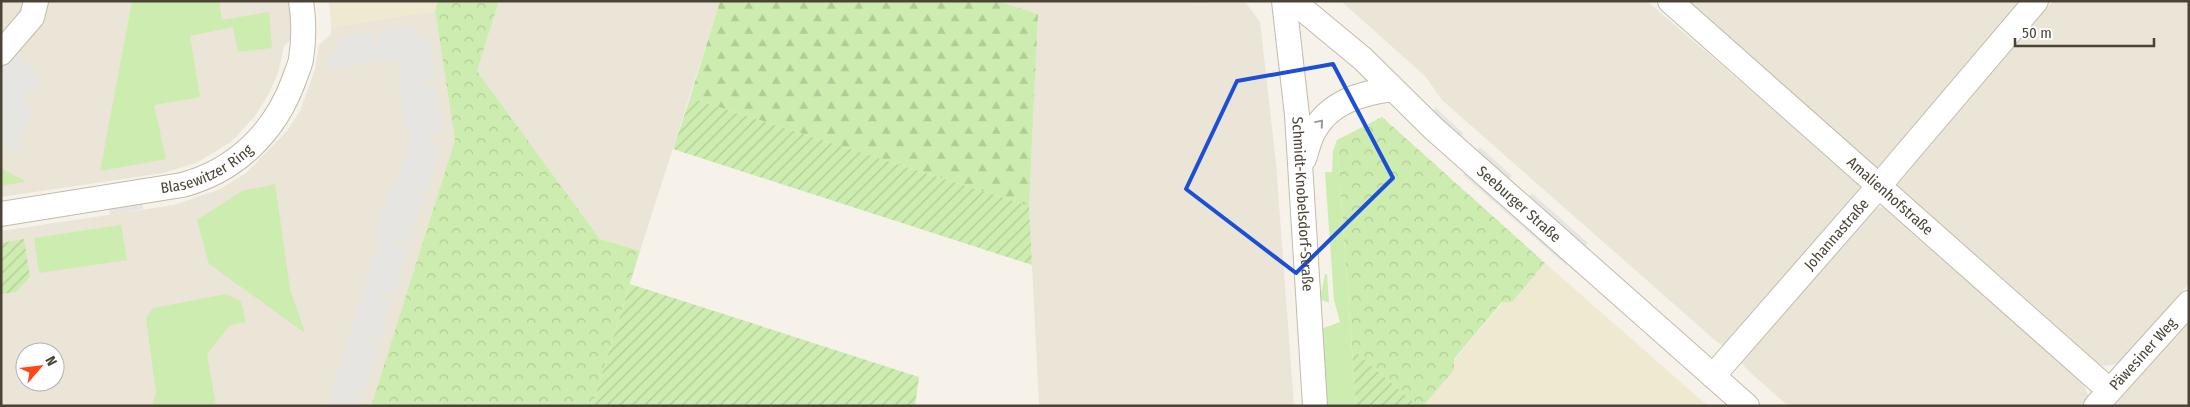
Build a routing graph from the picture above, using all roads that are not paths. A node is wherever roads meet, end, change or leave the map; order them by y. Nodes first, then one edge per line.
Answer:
1 (36, 1) edge
2 (301, 1) edge
3 (1284, 1) edge
4 (1293, 1) edge
5 (1670, 1) edge
6 (2036, 1) edge
7 (1, 53) edge
8 (1392, 88) junction
9 (1301, 168) junction
10 (1878, 187) junction
11 (1, 214) edge
12 (2189, 303) edge
13 (1713, 376) junction
14 (2102, 398) edge
15 (1315, 406) edge
16 (1747, 406) edge

1 - 7 street
2 - 11 street, Blasewitzer Ring
3 - 9 street, Schmidt-Knobelsdorf-Straße
4 - 8 street, Seeburger Straße
5 - 10 street, Amalienhofstraße
6 - 10 street, Johannastraße
9 -> 8 street
8 - 13 street, Seeburger Straße
9 - 15 street, Schmidt-Knobelsdorf-Straße
10 - 13 street, Johannastraße
10 - 14 street, Amalienhofstraße
12 - 14 street, Päwesiner Weg
13 - 16 street, Seeburger Straße

